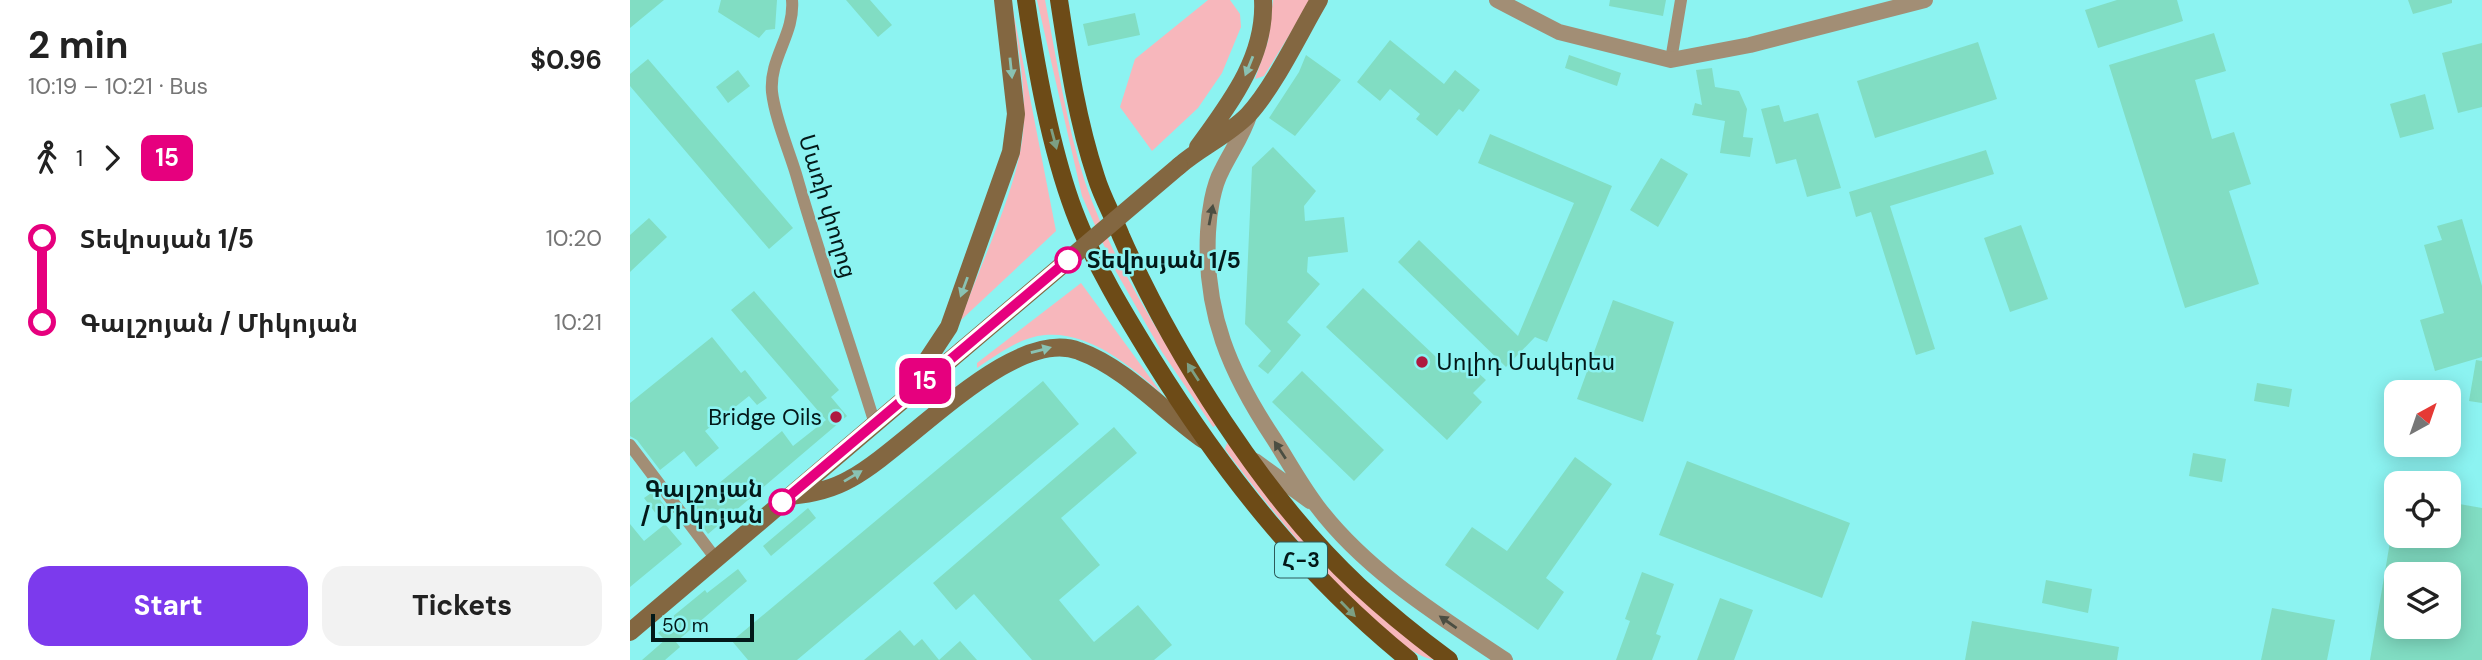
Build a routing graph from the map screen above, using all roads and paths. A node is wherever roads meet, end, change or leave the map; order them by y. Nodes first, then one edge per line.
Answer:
1 (792, 0) edge
2 (1003, 0) edge
3 (1026, 0) edge
4 (1059, 0) edge
5 (1263, 0) edge
6 (1319, 0) edge
7 (1497, 0) edge
8 (1681, 0) edge
9 (1925, 0) edge
10 (1671, 60) junction
11 (1250, 113) junction
12 (1195, 152) junction
13 (899, 402) junction
14 (875, 424) junction
15 (1204, 440) junction
16 (630, 445) edge
17 (1251, 458) junction
18 (789, 496) junction
19 (1318, 507) junction
20 (716, 559) junction
21 (630, 632) edge
22 (1409, 660) edge
23 (1449, 660) edge
24 (1505, 660) edge

1 - 14 street, Մառի փողոց
2 -> 13 main road
3 -> 15 main road, Հ-3
17 -> 4 main road, Հ-3
5 -> 12 main road
6 - 11 main road
7 - 10 street
8 - 10 street
9 - 10 street
11 - 12 main road
19 -> 11 street
12 - 13 main road, bridge
13 - 14 main road
14 - 18 main road
18 -> 15 main road
15 -> 22 main road, Հ-3
16 - 20 street
17 - 19 street
17 - 23 main road, Հ-3
18 - 20 main road
24 -> 19 street
20 - 21 main road

